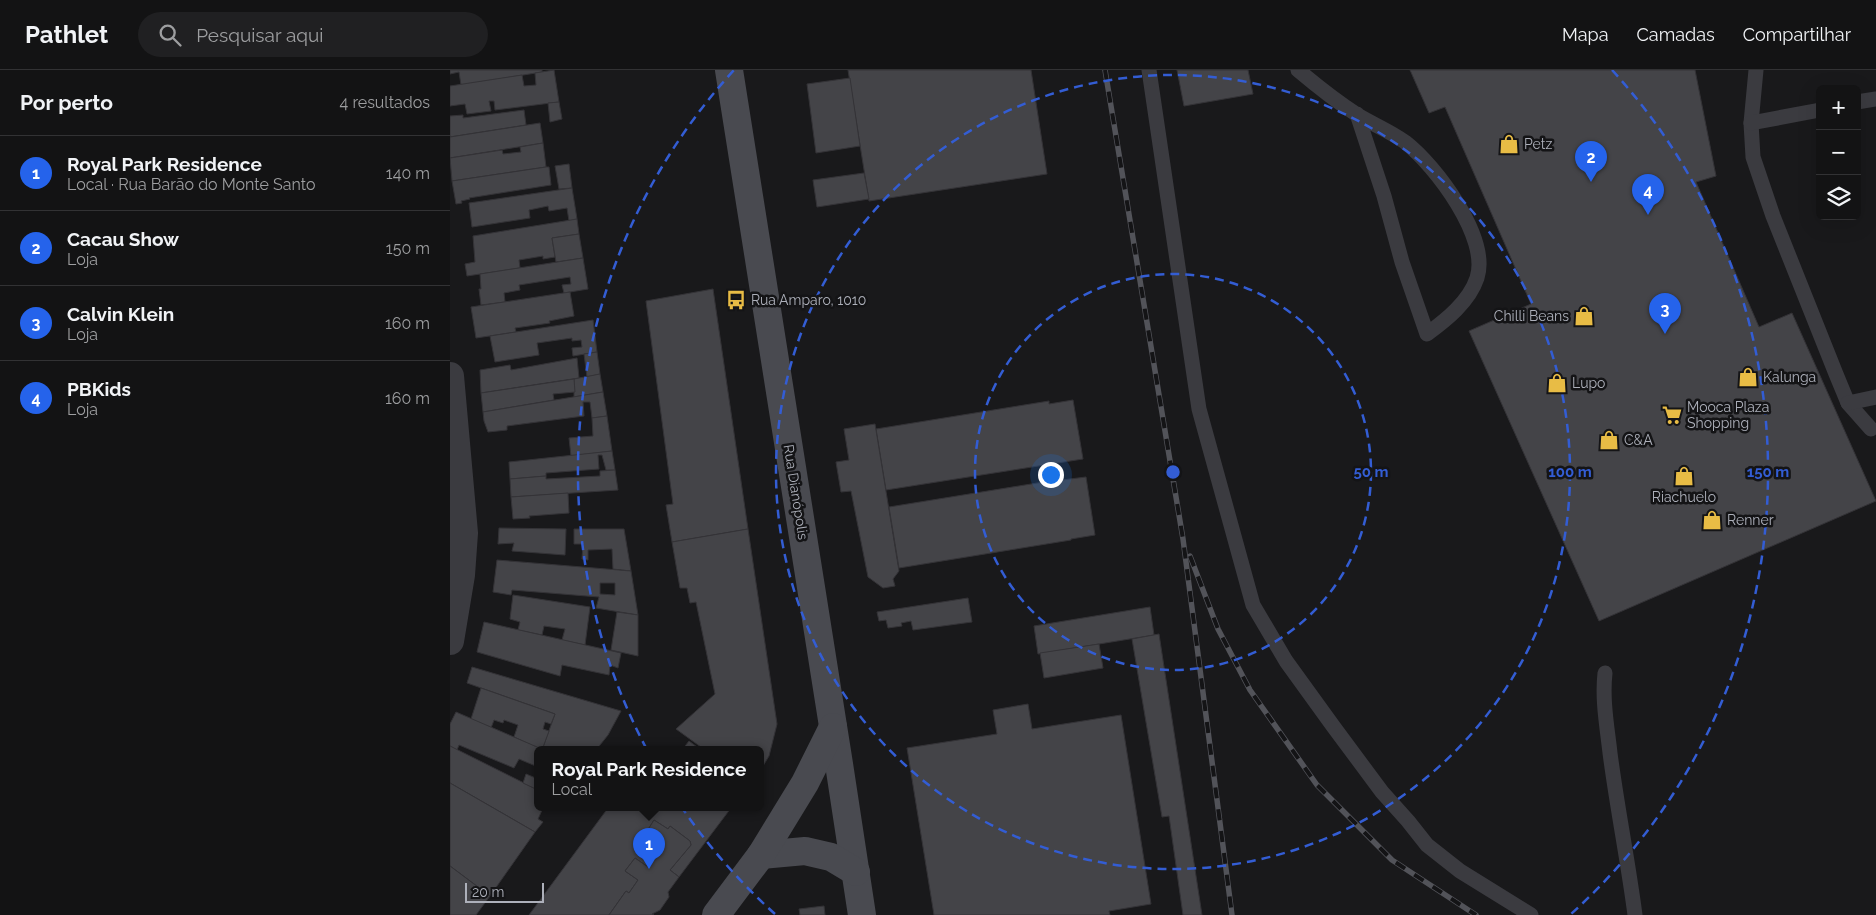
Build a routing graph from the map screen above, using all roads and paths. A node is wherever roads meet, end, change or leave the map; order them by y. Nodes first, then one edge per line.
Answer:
1 (729, 70) edge
2 (1149, 70) edge
3 (1298, 70) edge
4 (1756, 70) edge
5 (1876, 99) edge
6 (1861, 101) edge
7 (1816, 111) edge
8 (1357, 114) junction
9 (1751, 123) junction
10 (450, 376) edge
11 (1876, 397) edge
12 (1848, 403) junction
13 (1874, 433) edge
14 (450, 641) edge
15 (1604, 673) dead end
16 (833, 727) junction
17 (761, 855) junction
18 (856, 872) junction
19 (716, 915) edge
20 (862, 915) edge
21 (1531, 915) edge
22 (1635, 915) edge

1 - 16 street, Rua Dianópolis
2 - 21 lane
3 - 8 lane
4 - 9 lane
5 - 6 lane
7 - 9 lane
8 - 8 lane
9 - 12 lane
10 - 14 street
11 - 12 lane
12 - 13 lane
15 - 22 lane
16 - 17 street
16 - 18 street, Rua Dianópolis
17 - 18 street
17 - 19 street
18 - 20 street, Rua Dianópolis

